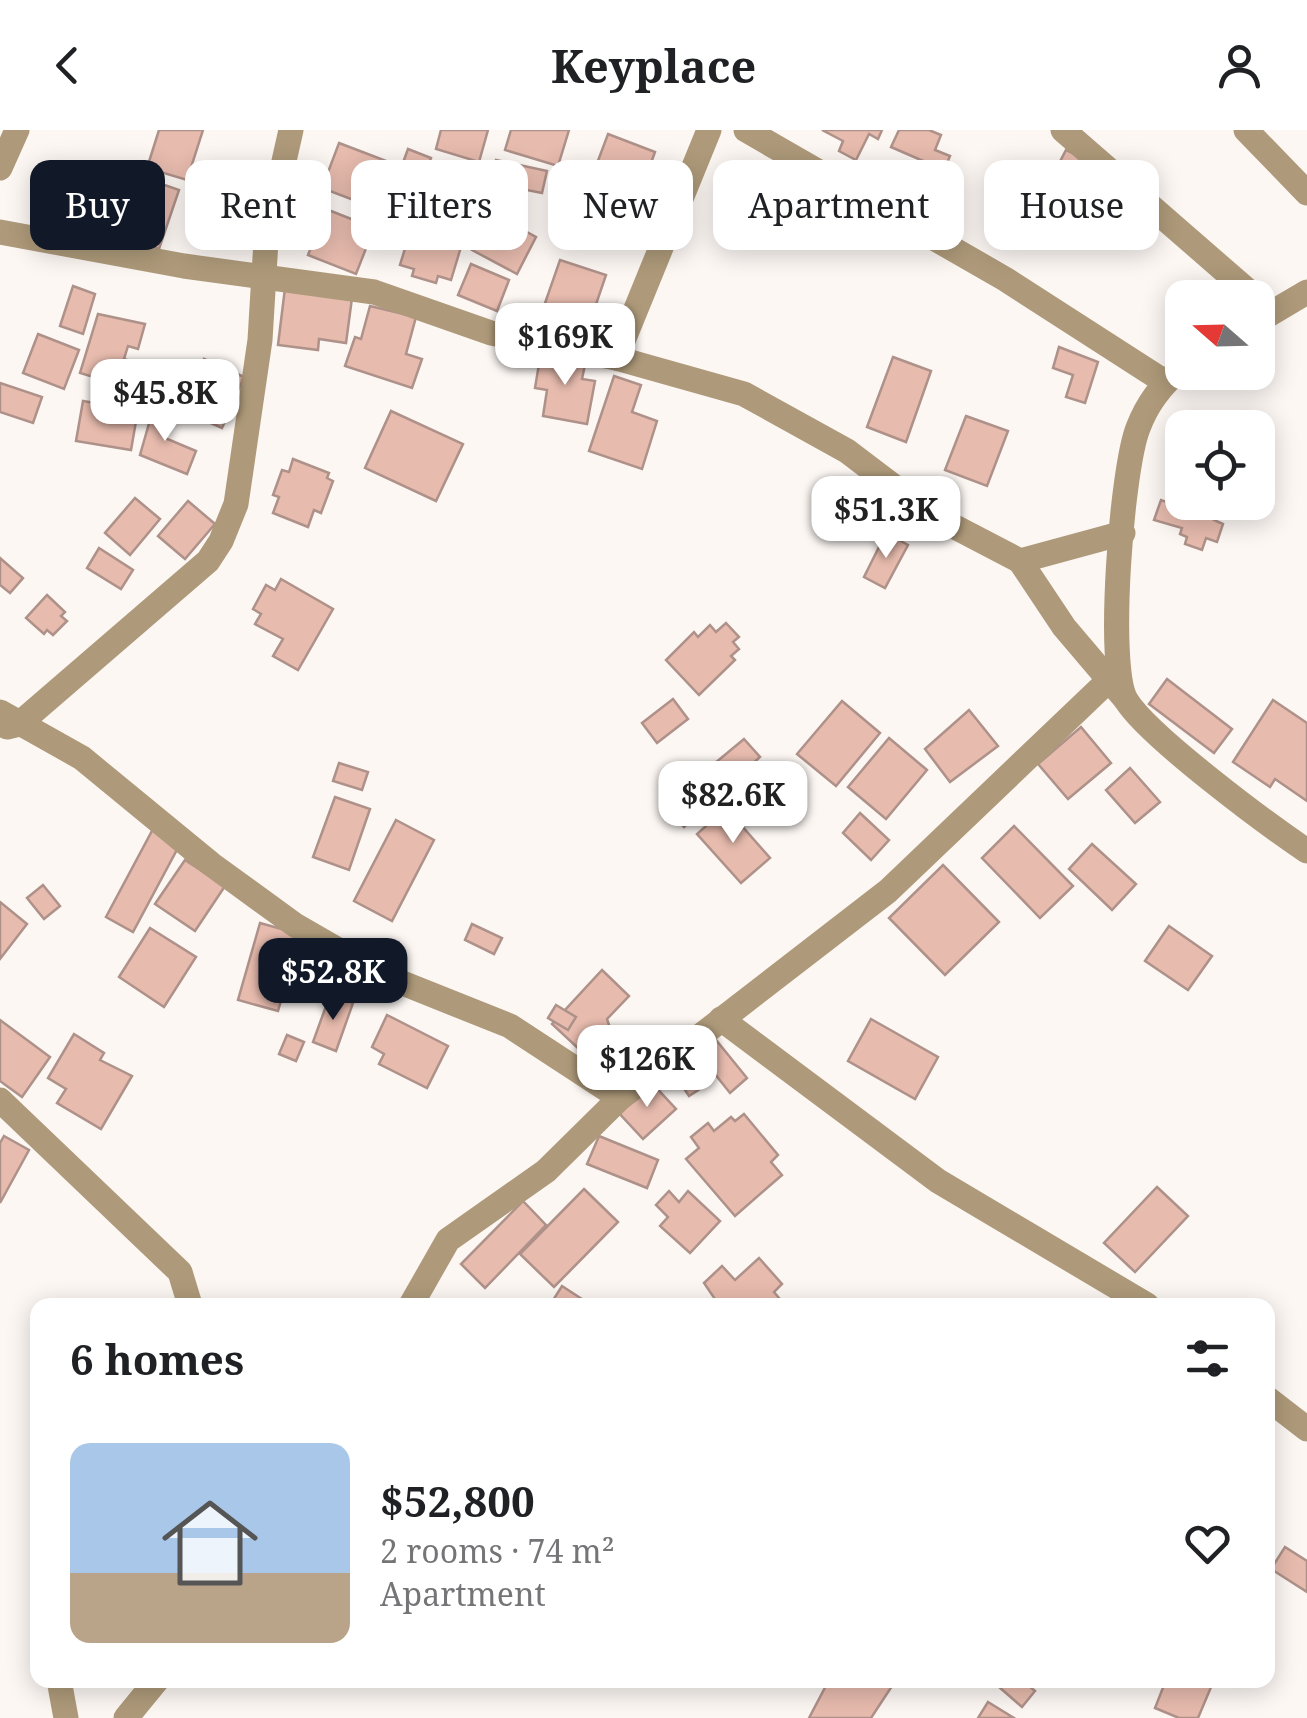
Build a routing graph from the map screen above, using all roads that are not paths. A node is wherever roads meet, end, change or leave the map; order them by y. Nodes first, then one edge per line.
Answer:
1 (17, 130) edge
2 (291, 130) edge
3 (709, 130) edge
4 (746, 130) edge
5 (1064, 130) edge
6 (1246, 130) edge
7 (0, 168) edge
8 (1307, 193) edge
9 (0, 232) edge
10 (264, 277) junction
11 (1230, 280) edge
12 (1307, 292) edge
13 (1275, 303) edge
14 (616, 358) junction
15 (1165, 370) edge
16 (1165, 388) edge
17 (1123, 534) junction
18 (1020, 561) junction
19 (1110, 680) junction
20 (1126, 700) junction
21 (6, 722) edge
22 (1307, 852) edge
23 (721, 1019) junction
24 (620, 1098) junction
25 (0, 1100) edge
26 (188, 1298) edge
27 (415, 1298) edge
28 (1136, 1298) edge
29 (1275, 1404) edge
30 (1307, 1429) edge
31 (60, 1688) edge
32 (150, 1688) edge
33 (66, 1718) edge
34 (126, 1718) edge

1 - 7 street
2 - 10 street
3 - 14 street
4 - 15 street
5 - 11 street
6 - 8 street
9 - 10 street
10 - 14 street
10 - 21 street
12 - 13 street
14 - 18 street
16 - 17 street
17 - 18 street
17 - 20 street
18 - 19 street
19 - 20 street
19 - 23 street
20 - 22 street
21 - 24 street
23 - 24 street
23 - 28 street
24 - 27 street
25 - 26 street
29 - 30 street
31 - 33 street
32 - 34 street

